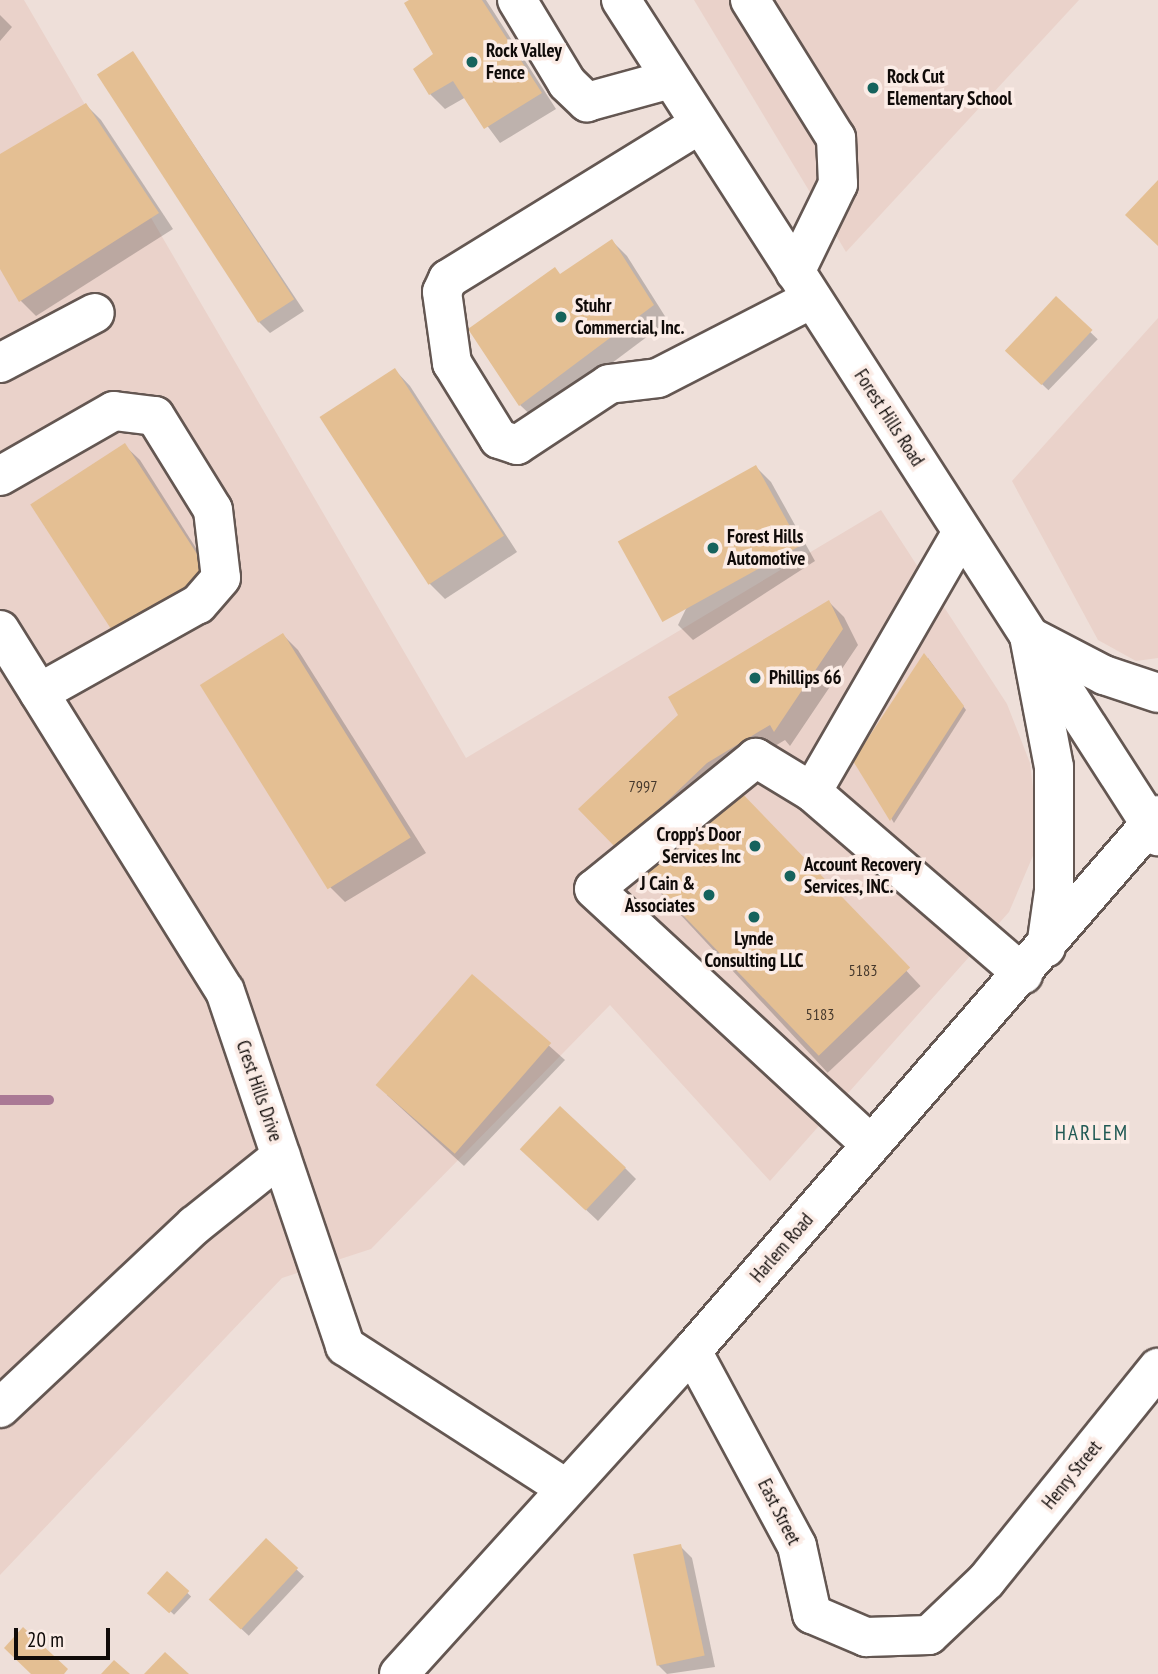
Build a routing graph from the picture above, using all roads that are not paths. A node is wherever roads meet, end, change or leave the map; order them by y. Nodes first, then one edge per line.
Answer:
1 (517, 0) edge
2 (621, 0) edge
3 (750, 0) edge
4 (671, 79) junction
5 (700, 124) junction
6 (804, 285) junction
7 (95, 313) dead end
8 (0, 363) edge
9 (0, 476) edge
10 (962, 532) junction
11 (1029, 636) junction
12 (2, 638) edge
13 (39, 693) junction
14 (1158, 693) edge
15 (812, 792) junction
16 (1155, 825) edge
17 (1035, 961) junction
18 (871, 1145) junction
19 (281, 1156) junction
20 (692, 1351) junction
21 (1158, 1368) edge
22 (0, 1408) edge
23 (565, 1488) junction
24 (986, 1581) joint
25 (399, 1674) edge

1 - 4 street
2 - 4 street, Forest Hills Road
3 - 6 street
4 - 5 street, Forest Hills Road
5 - 6 street, Forest Hills Road
5 - 6 street
6 - 10 street, Forest Hills Road
7 - 8 street
9 - 13 street
10 - 11 street, Forest Hills Road
10 - 15 street
11 - 14 street
11 - 16 street, Forest Hills Road
11 - 17 street
12 - 13 street, Crest Hills Drive
13 - 19 street, Crest Hills Drive
15 - 17 street
15 - 18 street
16 - 17 street, Harlem Road
17 - 18 street, Harlem Road
18 - 20 street, Harlem Road
19 - 22 street
19 - 23 street, Crest Hills Drive
20 - 23 street, Harlem Road
20 - 24 street, East Street
21 - 24 street, Henry Street
23 - 25 street, Harlem Road

